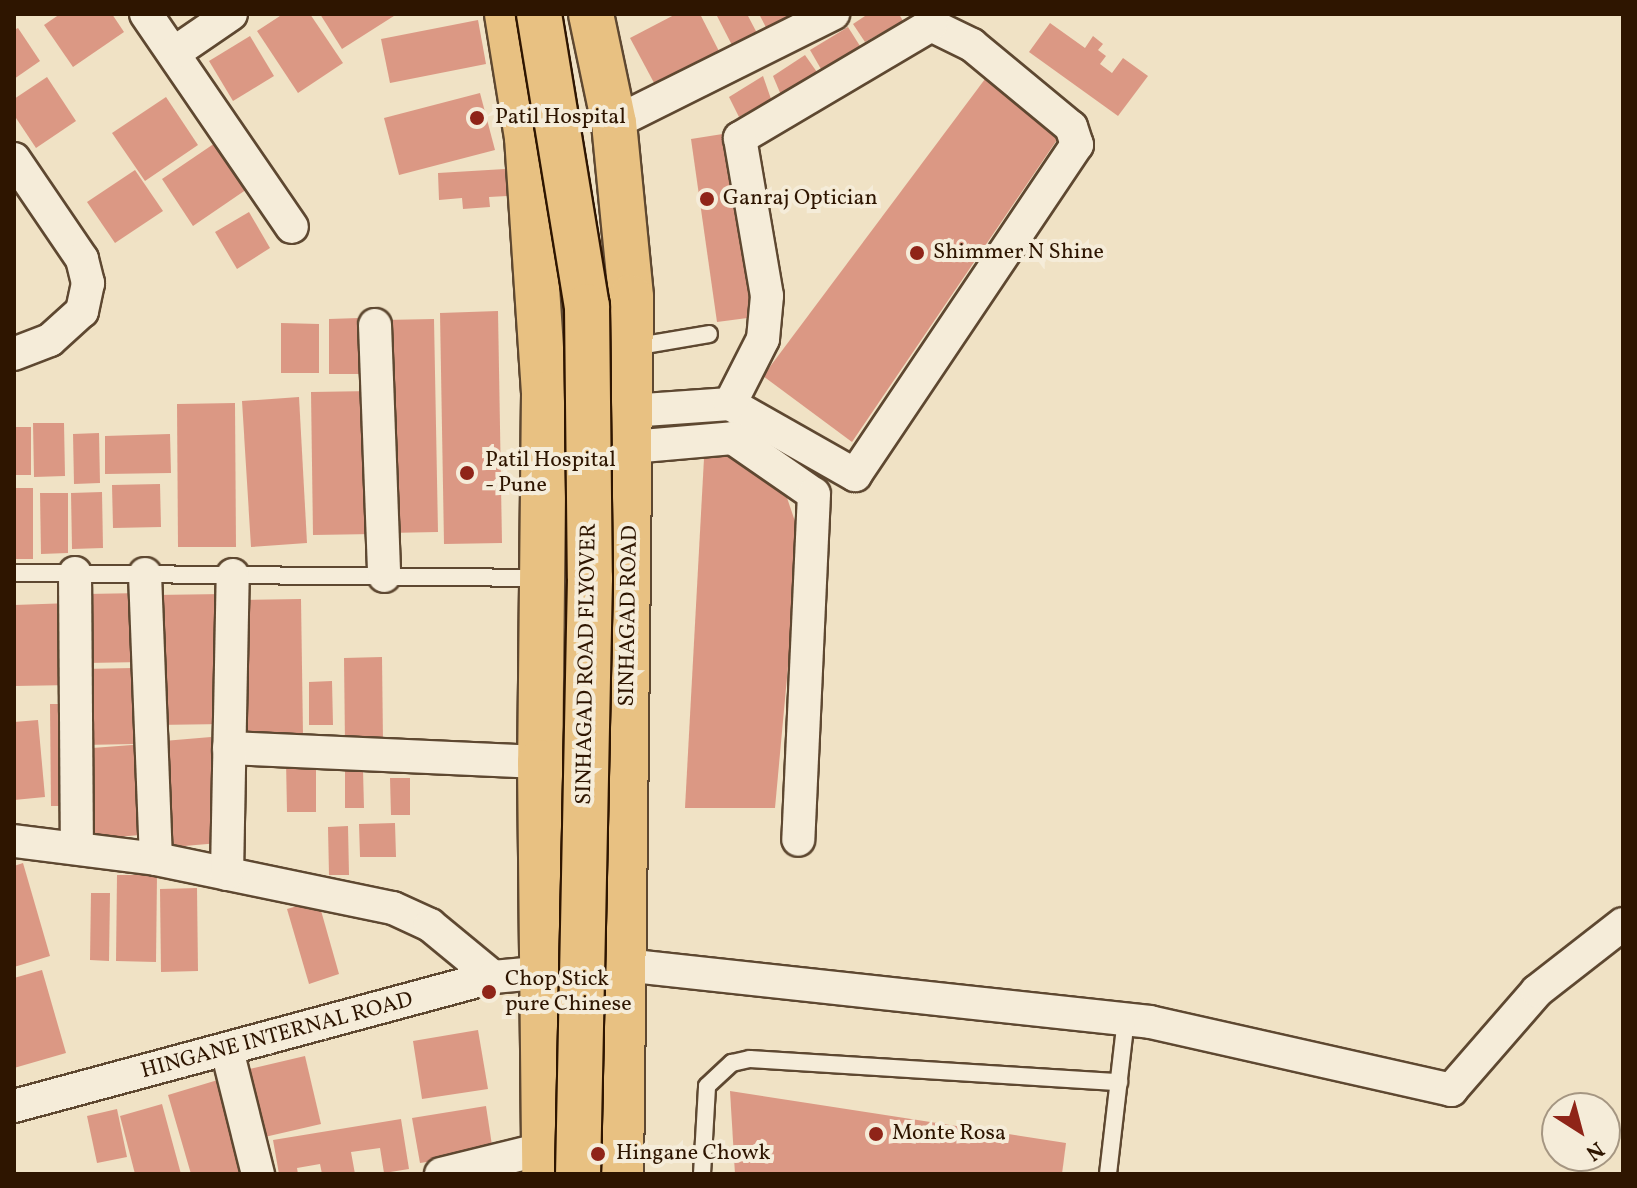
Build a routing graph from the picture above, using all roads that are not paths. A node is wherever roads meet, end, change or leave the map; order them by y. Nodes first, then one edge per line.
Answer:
1 (146, 14) edge
2 (231, 14) edge
3 (507, 14) edge
4 (539, 14) edge
5 (564, 14) edge
6 (591, 14) edge
7 (833, 14) edge
8 (174, 53) junction
9 (614, 123) junction
10 (14, 159) edge
11 (292, 227) dead end
12 (375, 325) dead end
13 (709, 334) dead end
14 (631, 348) junction
15 (14, 354) edge
16 (730, 404) junction
17 (630, 429) junction
18 (14, 573) edge
19 (75, 573) junction
20 (145, 574) junction
21 (233, 575) junction
22 (384, 576) junction
23 (543, 578) junction
24 (229, 748) junction
25 (540, 762) junction
26 (798, 840) dead end
27 (14, 841) edge
28 (77, 848) junction
29 (156, 859) junction
30 (227, 874) junction
31 (1623, 924) edge
32 (624, 965) junction
33 (541, 972) junction
34 (493, 977) junction
35 (1126, 1019) junction
36 (227, 1050) junction
37 (1119, 1082) junction
38 (14, 1106) edge
39 (543, 1161) edge
40 (258, 1174) edge
41 (441, 1174) edge
42 (578, 1174) edge
43 (604, 1174) edge
44 (621, 1174) edge
45 (702, 1174) edge
46 (1108, 1174) edge

1 - 8 street
2 - 8 street
3 - 23 main road
4 - 42 main road, SINHAGAD ROAD FLYOVER, bridge
5 - 43 main road, SINHAGAD ROAD FLYOVER
6 - 9 main road, SINHAGAD ROAD
7 - 9 street
8 - 11 street
9 - 14 main road, SINHAGAD ROAD
10 - 15 street
12 - 22 street
13 - 14 lane
14 - 17 main road, SINHAGAD ROAD
16 - 16 street
16 - 17 street
17 - 26 street
17 - 32 main road, SINHAGAD ROAD
18 - 19 lane
19 - 20 lane
19 - 28 street
20 - 21 lane
20 - 29 street
21 - 22 lane
21 - 24 street
22 - 23 lane
23 - 25 main road
24 - 25 street
24 - 30 street
25 - 33 main road
27 - 28 street
28 - 29 street
29 - 30 street
30 - 34 street
31 - 35 street, HINGANE INTERNAL ROAD
32 - 33 street, HINGANE INTERNAL ROAD
32 - 35 street, HINGANE INTERNAL ROAD
32 - 44 main road, SINHAGAD ROAD
33 - 34 street, HINGANE INTERNAL ROAD
33 - 39 main road
34 - 36 street, HINGANE INTERNAL ROAD
35 - 37 lane
36 - 38 street, HINGANE INTERNAL ROAD
36 - 40 street
37 - 45 lane
37 - 46 lane
39 - 41 street

